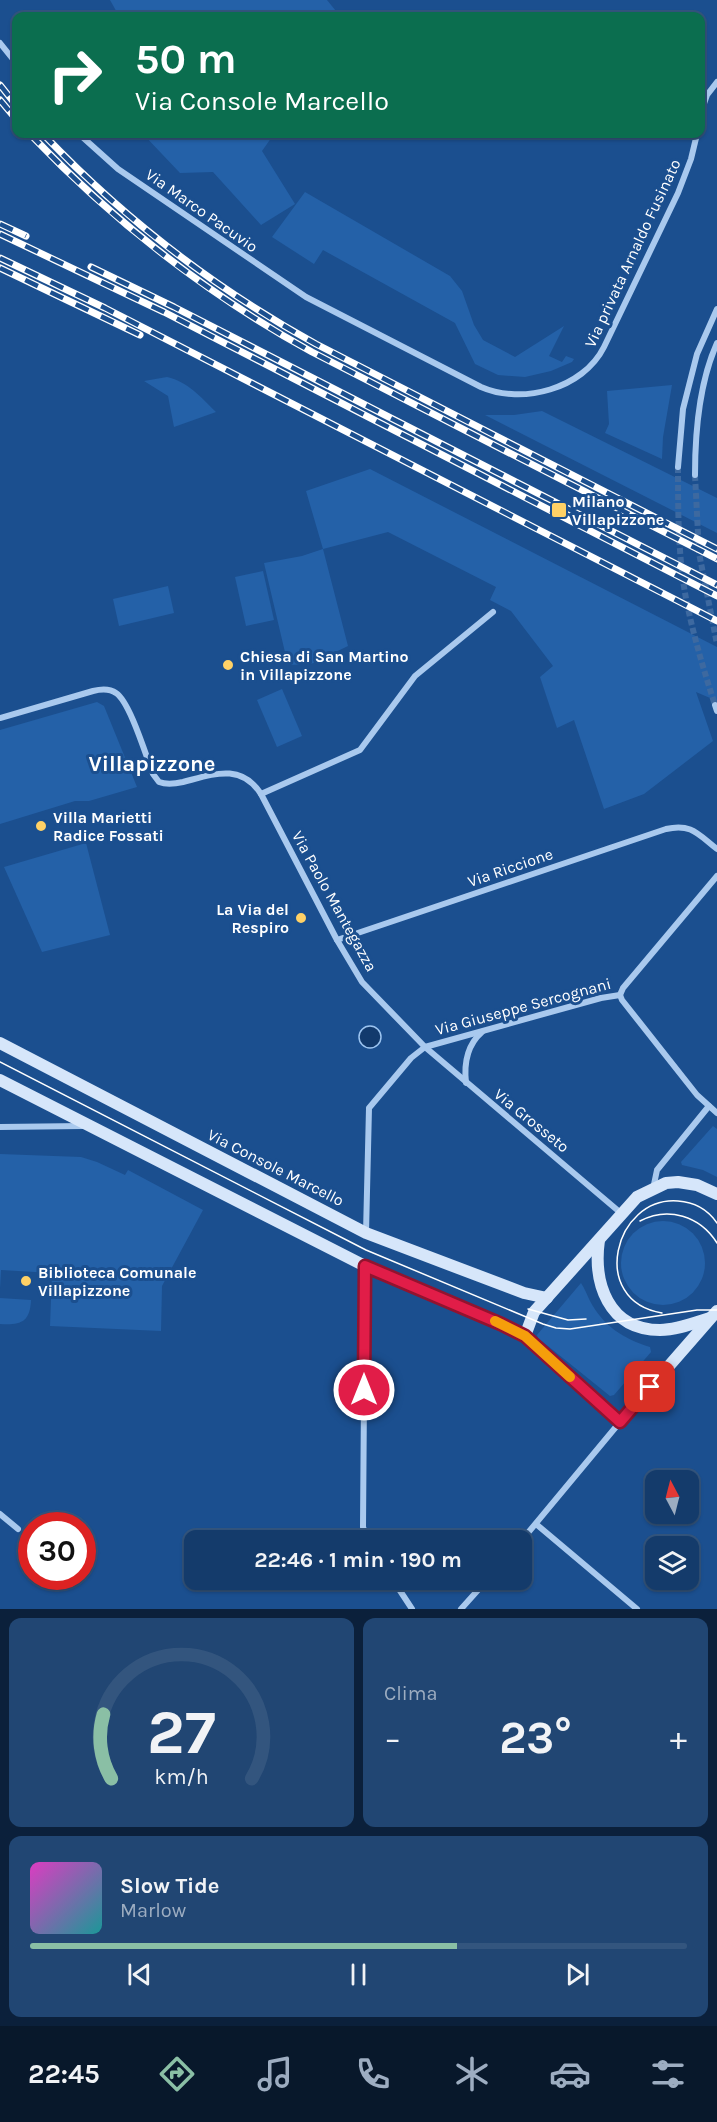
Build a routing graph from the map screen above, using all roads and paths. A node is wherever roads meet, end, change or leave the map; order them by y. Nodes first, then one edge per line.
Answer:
1 (0, 43) edge
2 (12, 58) edge
3 (717, 82) edge
4 (705, 101) edge
5 (83, 138) edge
6 (696, 138) edge
7 (315, 303) joint
8 (717, 309) edge
9 (717, 344) edge
10 (678, 467) tunnel mouth
11 (695, 475) tunnel mouth
12 (493, 612) dead end
13 (0, 718) edge
14 (261, 794) junction
15 (717, 849) edge
16 (717, 876) edge
17 (337, 939) junction
18 (620, 995) junction
19 (484, 1031) junction
20 (0, 1043) edge
21 (425, 1047) junction
22 (0, 1080) edge
23 (466, 1083) junction
24 (709, 1106) junction
25 (717, 1113) edge
26 (90, 1126) junction
27 (0, 1127) edge
28 (653, 1189) junction
29 (717, 1194) edge
30 (622, 1214) junction
31 (366, 1233) junction
32 (599, 1240) junction
33 (365, 1266) junction
34 (547, 1298) junction
35 (715, 1318) edge
36 (525, 1336) junction
37 (620, 1422) junction
38 (0, 1514) edge
39 (536, 1524) junction
40 (18, 1529) dead end
41 (364, 1530) edge
42 (531, 1530) edge
43 (400, 1590) edge
44 (478, 1590) edge
45 (412, 1609) edge
46 (461, 1609) edge
47 (637, 1609) edge

1 - 2 street
3 - 4 street
5 - 7 street, Via Marco Pacuvio
6 - 7 street, Via privata Arnaldo Fusinato
8 - 10 street
9 - 11 street
12 - 14 street
13 - 14 street
14 - 17 street, Via Paolo Mantegazza
15 - 17 street, Via Riccione
16 - 18 street, Via Giuseppe Sercognani
17 - 21 street, Via Paolo Mantegazza
18 - 19 street, Via Giuseppe Sercognani
18 - 24 street
19 - 21 street, Via Giuseppe Sercognani
19 - 23 street
20 - 31 main road, Via Console Marcello
21 - 23 street, Via Grosseto
21 - 31 street
22 - 26 main road
23 - 30 street, Via Grosseto
24 - 25 street
24 - 28 street
26 - 27 street
26 - 33 main road
28 - 29 main road
28 - 30 main road
30 - 32 main road
31 - 34 main road, Via Console Marcello
32 - 34 main road
32 - 35 main road
33 - 36 main road
33 - 41 street
34 - 36 main road
35 - 37 main road
36 - 37 main road
37 - 39 street
38 - 40 street
39 - 42 street
39 - 47 street
43 - 45 street
44 - 46 street

